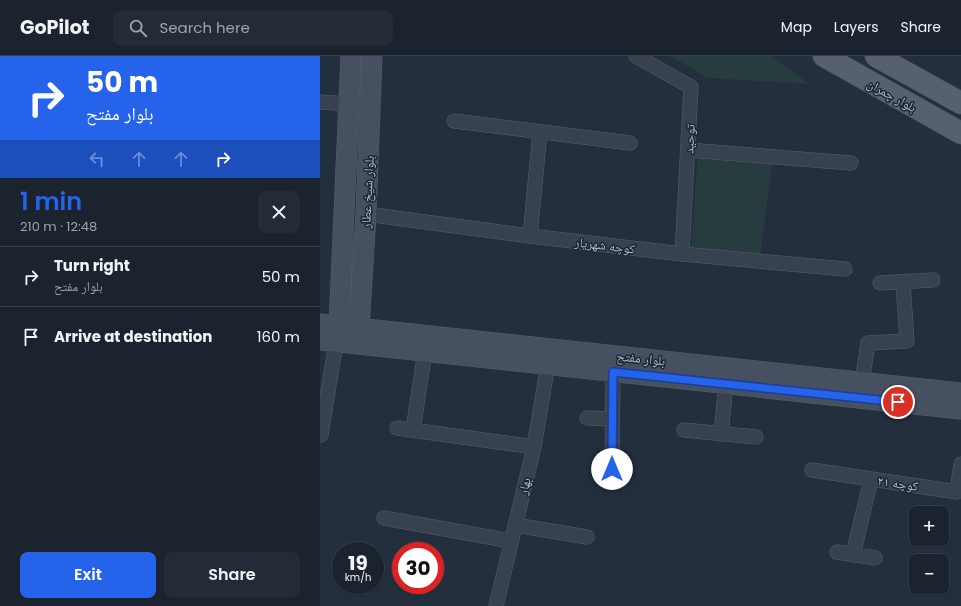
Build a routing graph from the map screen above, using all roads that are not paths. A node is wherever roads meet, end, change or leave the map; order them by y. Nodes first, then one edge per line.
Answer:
1 (351, 56) edge
2 (372, 56) edge
3 (636, 56) edge
4 (824, 56) edge
5 (876, 56) edge
6 (956, 100) edge
7 (320, 102) edge
8 (348, 104) junction
9 (935, 119) junction
10 (454, 121) dead end
11 (540, 132) junction
12 (961, 133) edge
13 (630, 142) dead end
14 (688, 150) junction
15 (851, 163) dead end
16 (344, 211) junction
17 (366, 214) junction
18 (530, 236) junction
19 (682, 254) junction
20 (845, 269) dead end
21 (932, 280) dead end
22 (903, 282) junction
23 (880, 283) dead end
24 (335, 332) edge
25 (425, 351) junction
26 (548, 364) junction
27 (646, 367) junction
28 (613, 372) junction
29 (862, 382) junction
30 (726, 384) junction
31 (961, 393) edge
32 (961, 409) edge
33 (587, 418) dead end
34 (612, 419) junction
35 (398, 428) dead end
36 (413, 430) junction
37 (684, 430) dead end
38 (721, 434) junction
39 (321, 435) dead end
40 (756, 437) dead end
41 (534, 447) junction
42 (961, 464) edge
43 (612, 469) dead end
44 (812, 470) dead end
45 (871, 479) junction
46 (384, 518) dead end
47 (515, 525) junction
48 (587, 537) dead end
49 (511, 541) junction
50 (837, 552) dead end
51 (853, 555) junction
52 (875, 558) dead end
53 (496, 606) edge

1 - 8 street, بلوار شیخ عطار
2 - 17 street, بلوار شیخ عطار
3 - 14 street, توحید
4 - 9 main road, بلوار چمران
5 - 6 main road, بلوار چمران
6 - 9 main road
7 - 8 street
8 - 16 street, بلوار شیخ عطار
9 - 12 main road, بلوار چمران
10 - 11 street
11 - 13 street
11 - 18 street
14 - 15 street
14 - 19 street, توحید
16 - 17 street
16 - 24 street, بلوار شیخ عطار
17 - 18 street, کوچه شهریار
17 - 24 street, بلوار شیخ عطار
18 - 19 street, کوچه شهریار
19 - 20 street, کوچه شهریار
21 - 22 street
22 - 23 street
22 - 29 street
24 - 25 street, بلوار مفتح
24 - 27 street, بلوار مفتح
24 - 39 street
25 - 26 street, بلوار مفتح
25 - 36 street
26 - 28 street, بلوار مفتح
26 - 41 street, بهار
27 - 28 street, بلوار مفتح
27 - 29 street, بلوار مفتح
27 - 30 street, بلوار مفتح
28 - 34 street
29 - 31 street, بلوار مفتح
30 - 32 street, بلوار مفتح
30 - 38 street
33 - 34 street
34 - 43 street
35 - 36 street
36 - 41 street
37 - 38 street
38 - 40 street
41 - 47 street, بهار
42 - 45 street, کوچه ۲۱
44 - 45 street, کوچه ۲۱
45 - 51 street
46 - 49 street
47 - 48 street
47 - 49 street, بهار
49 - 53 street, بهار
50 - 51 street
51 - 52 street

